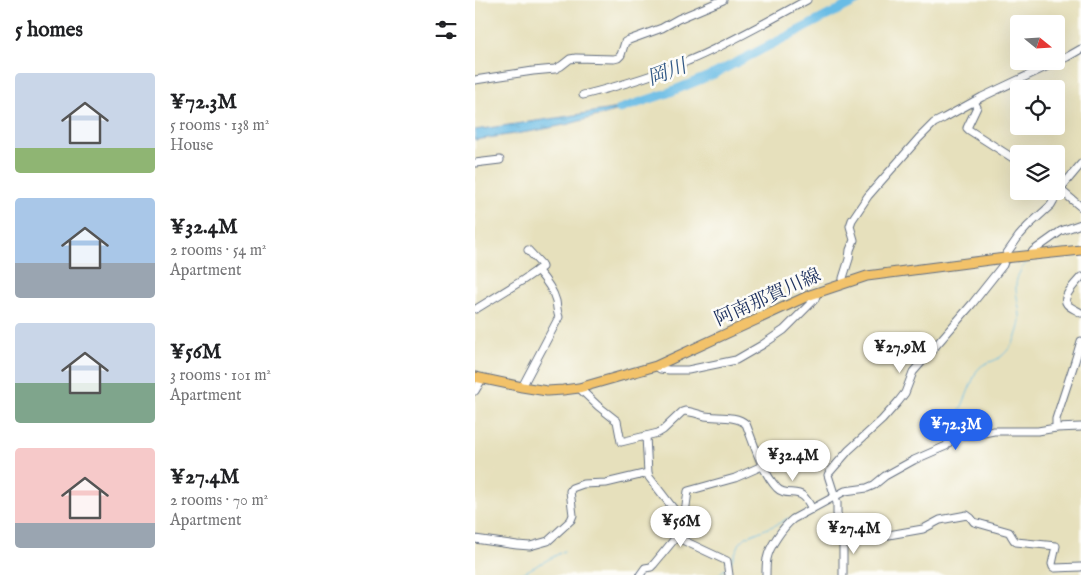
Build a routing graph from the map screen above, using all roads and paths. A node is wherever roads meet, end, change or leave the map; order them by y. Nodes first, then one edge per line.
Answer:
1 (723, 0) edge
2 (807, 0) edge
3 (1081, 49) edge
4 (475, 80) edge
5 (583, 95) dead end
6 (974, 102) junction
7 (1010, 156) edge
8 (500, 160) dead end
9 (475, 163) edge
10 (1081, 164) edge
11 (1065, 181) edge
12 (1065, 194) edge
13 (1053, 200) edge
14 (1081, 207) edge
15 (1081, 224) edge
16 (528, 250) dead end
17 (1081, 250) edge
18 (1030, 255) junction
19 (1005, 258) junction
20 (537, 270) junction
21 (1081, 277) edge
22 (843, 283) junction
23 (817, 293) junction
24 (476, 309) dead end
25 (1081, 313) edge
26 (1081, 341) edge
27 (656, 366) junction
28 (479, 378) edge
29 (521, 387) junction
30 (579, 388) junction
31 (475, 391) edge
32 (1081, 427) edge
33 (1056, 428) junction
34 (646, 436) junction
35 (762, 466) junction
36 (648, 473) junction
37 (834, 495) junction
38 (811, 507) junction
39 (678, 514) junction
40 (844, 536) junction
41 (676, 537) junction
42 (475, 540) edge
43 (1081, 567) edge
44 (639, 575) edge
45 (729, 575) edge
46 (766, 575) edge
47 (843, 575) edge

1 - 4 street
2 - 5 street
3 - 6 street
6 - 7 street
6 - 22 street
8 - 9 street
10 - 11 street
12 - 14 street
13 - 19 street
15 - 18 street
16 - 20 street
17 - 18 main road, 阿南那賀川線
18 - 19 main road, 阿南那賀川線
19 - 22 main road, 阿南那賀川線
19 - 37 street
20 - 24 street
20 - 29 street
21 - 25 street
22 - 23 main road, 阿南那賀川線
23 - 27 main road, 阿南那賀川線
23 - 27 street
26 - 33 street
27 - 30 main road, 阿南那賀川線
28 - 29 main road, 阿南那賀川線
28 - 31 street
29 - 30 main road, 阿南那賀川線
30 - 34 street
32 - 33 street
33 - 37 street
34 - 35 street
34 - 36 street
35 - 38 street
35 - 39 street
36 - 39 street
36 - 42 street
37 - 38 street
37 - 40 street
38 - 46 street
39 - 41 street
40 - 43 street
40 - 47 street
41 - 44 street
41 - 45 street

